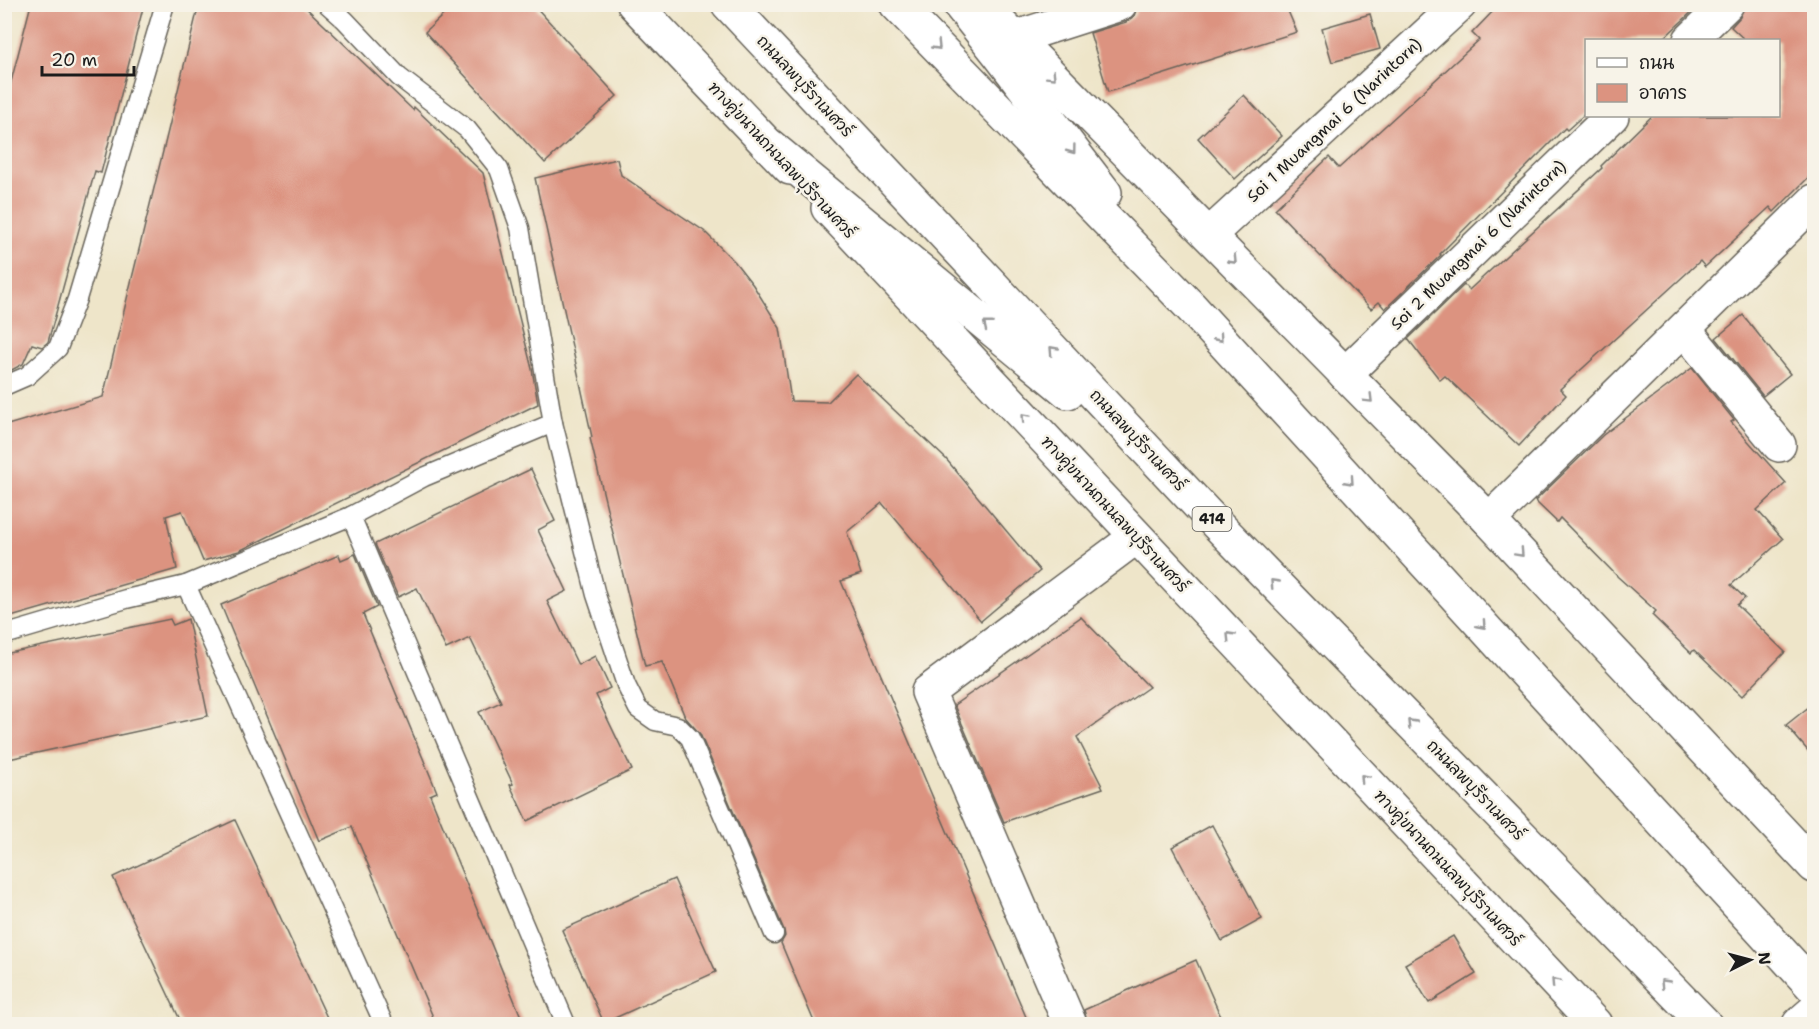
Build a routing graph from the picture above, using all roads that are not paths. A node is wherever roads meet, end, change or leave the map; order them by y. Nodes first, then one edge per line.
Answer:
1 (165, 4) edge
2 (634, 4) edge
3 (728, 4) edge
4 (896, 4) edge
5 (959, 4) edge
6 (981, 4) edge
7 (1120, 4) edge
8 (1460, 4) edge
9 (1727, 4) edge
10 (329, 5) edge
11 (1014, 38) junction
12 (1691, 39) edge
13 (1611, 117) edge
14 (770, 146) junction
15 (1815, 201) edge
16 (1209, 236) junction
17 (1190, 306) junction
18 (1685, 330) junction
19 (1345, 374) junction
20 (4, 386) edge
21 (553, 423) junction
22 (1779, 445) dead end
23 (1207, 514) junction
24 (351, 516) junction
25 (1489, 520) junction
26 (1136, 537) junction
27 (186, 585) junction
28 (4, 635) edge
29 (1815, 866) edge
30 (774, 934) dead end
31 (1815, 988) edge
32 (1815, 1011) edge
33 (384, 1024) edge
34 (566, 1024) edge
35 (1070, 1024) edge
36 (1594, 1024) edge
37 (1705, 1024) edge
38 (1799, 1024) edge

1 - 20 lane
2 - 14 main road, ทางคู่ขนานถนนลพบุรีราเมศวร์
23 -> 3 main road, ถนนลพบุรีราเมศวร์ / 414
4 -> 17 main road
5 -> 17 main road
6 - 11 main road
7 - 11 main road
8 - 16 main road, Soi 1 Muangmai 6 (Narintorn)
9 - 12 main road
10 - 21 lane
11 -> 16 main road
13 - 19 main road, Soi 2 Muangmai 6 (Narintorn)
23 -> 14 main road
26 -> 14 main road, ทางคู่ขนานถนนลพบุรีราเมศวร์
15 - 18 main road
16 -> 19 main road
17 -> 31 main road
18 - 22 main road
18 - 25 main road
19 -> 25 main road
21 - 24 lane
21 - 30 lane
37 -> 23 main road, ถนนลพบุรีราเมศวร์ / 414
24 - 27 lane
24 - 34 lane
25 -> 29 main road
26 - 35 main road
36 -> 26 main road, ทางคู่ขนานถนนลพบุรีราเมศวร์
27 - 28 lane
27 - 33 lane
32 - 38 main road

